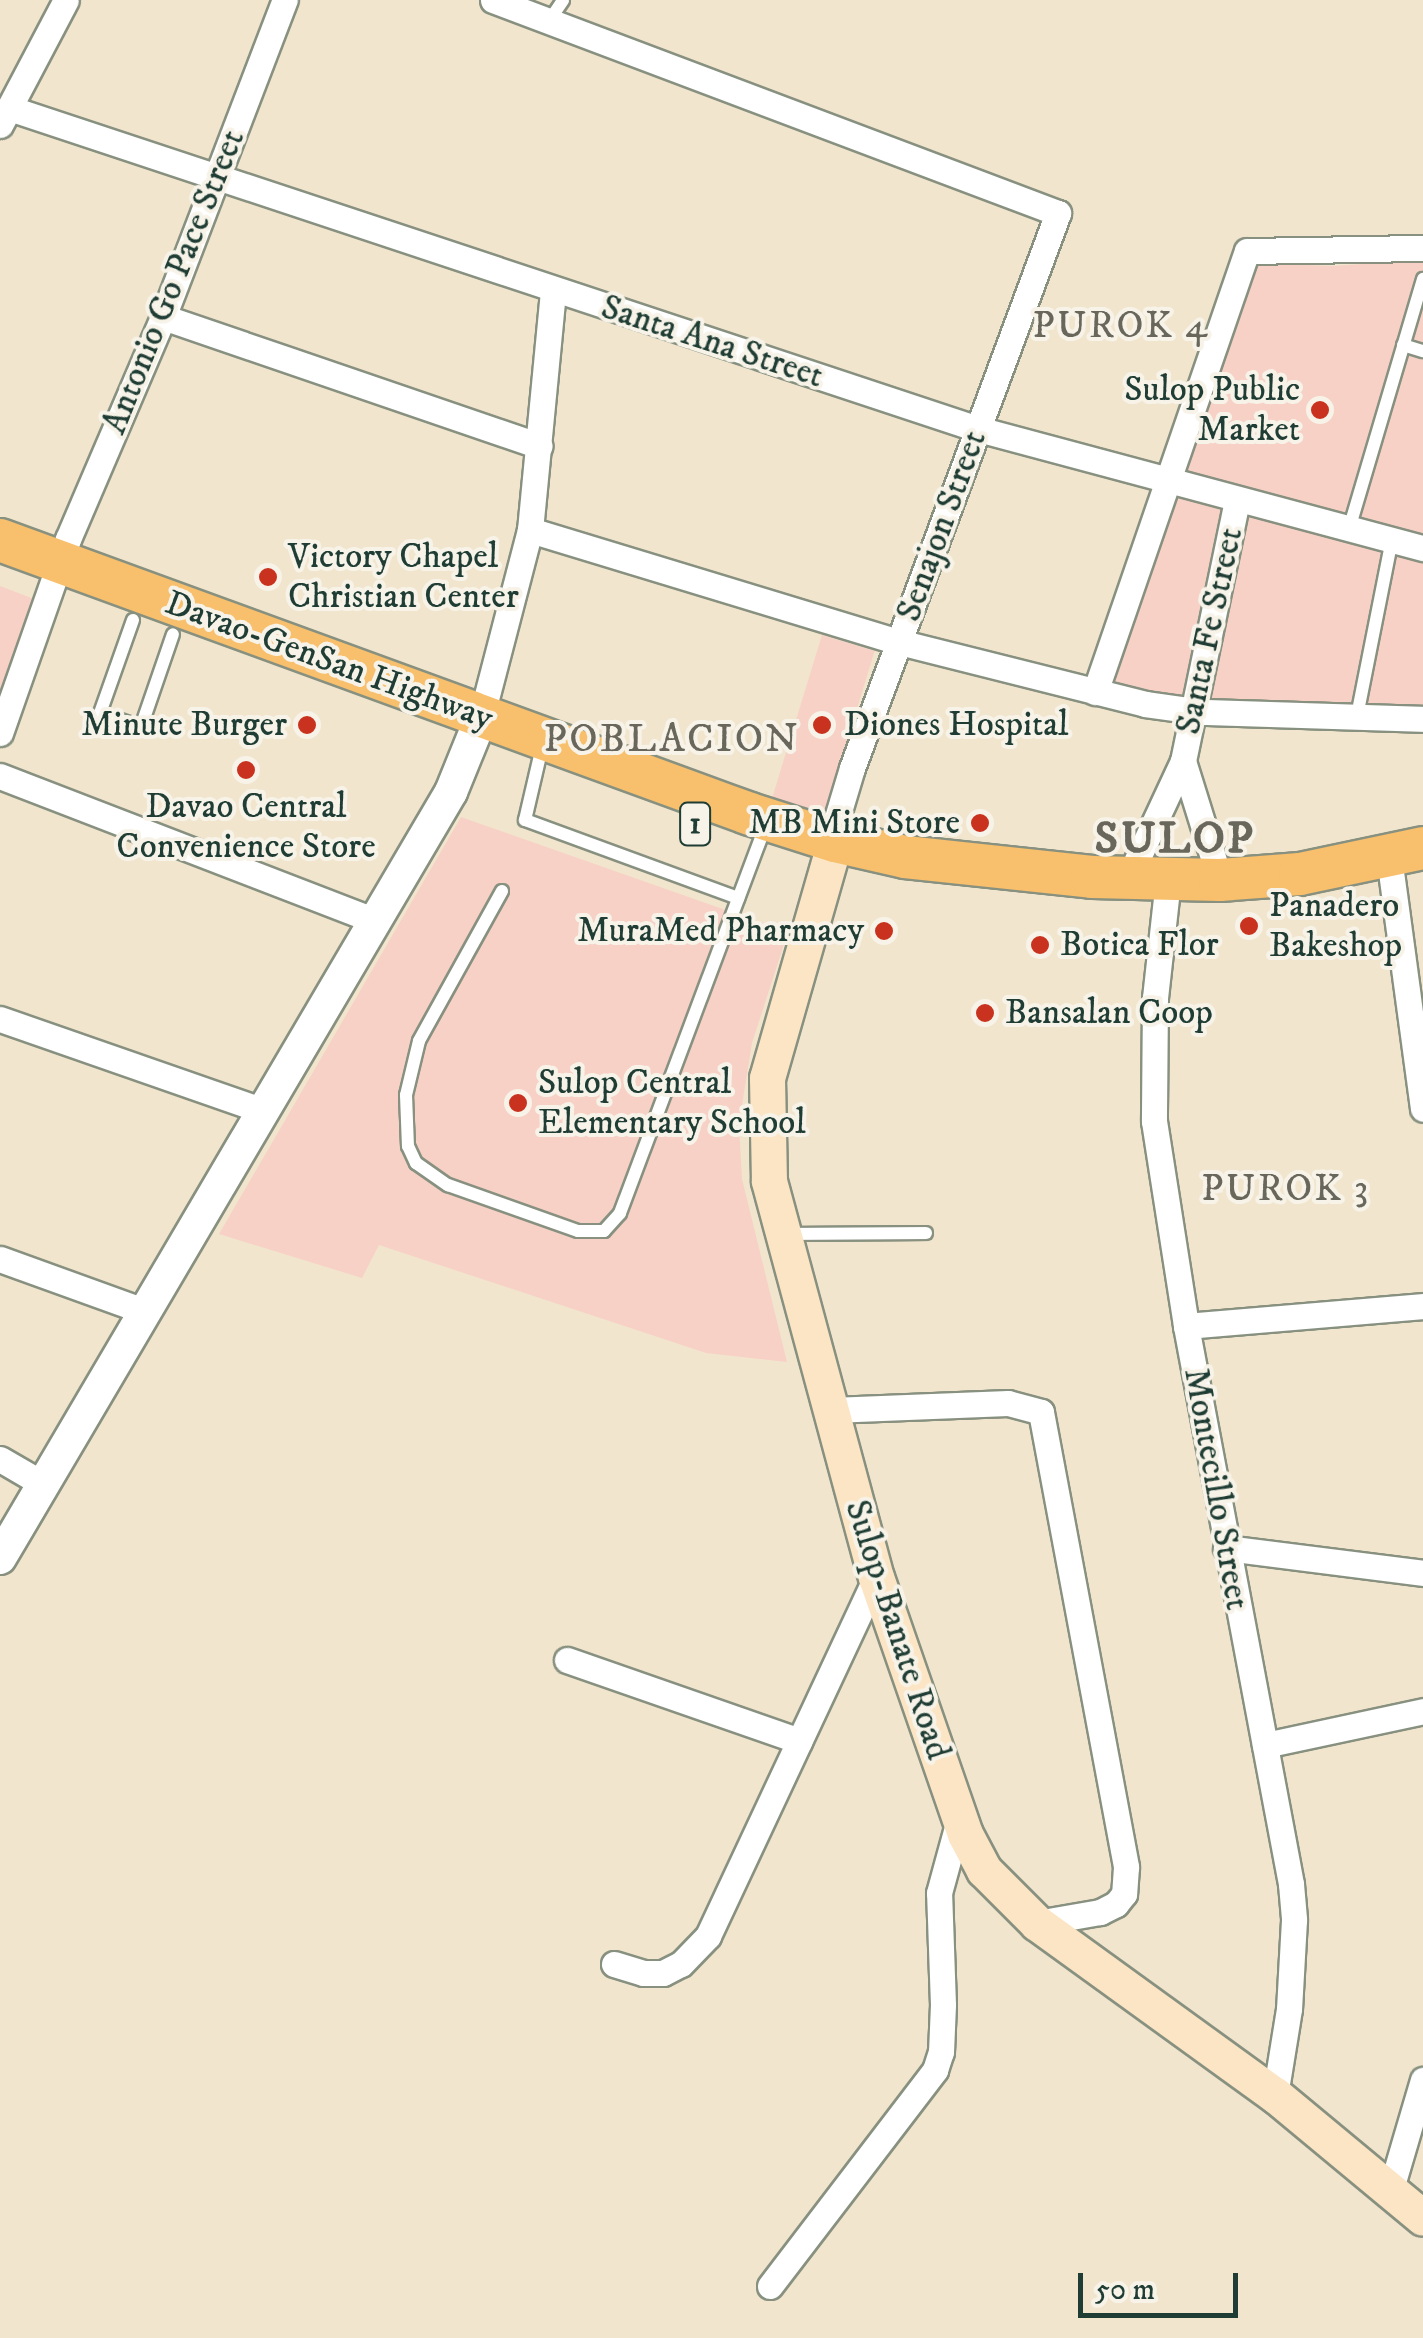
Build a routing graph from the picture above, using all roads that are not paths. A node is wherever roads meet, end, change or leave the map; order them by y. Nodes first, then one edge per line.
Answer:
1 (66, 0) edge
2 (285, 0) edge
3 (493, 0) edge
4 (556, 10) edge
5 (4, 116) edge
6 (217, 180) junction
7 (1423, 248) edge
8 (1423, 278) edge
9 (553, 290) junction
10 (163, 317) junction
11 (1404, 345) junction
12 (1423, 351) edge
13 (978, 429) junction
14 (540, 446) junction
15 (1168, 482) junction
16 (1237, 500) junction
17 (1349, 529) junction
18 (530, 530) junction
19 (0, 540) edge
20 (1392, 540) junction
21 (1423, 548) edge
22 (0, 570) edge
23 (55, 576) junction
24 (133, 620) junction
25 (173, 634) junction
26 (900, 642) junction
27 (1095, 692) junction
28 (1192, 711) junction
29 (1357, 716) junction
30 (1423, 719) edge
31 (477, 731) junction
32 (0, 733) edge
33 (541, 754) junction
34 (1183, 761) junction
35 (0, 776) edge
36 (763, 833) junction
37 (831, 854) junction
38 (1407, 865) edge
39 (1220, 880) junction
40 (1154, 888) junction
41 (502, 891) dead end
42 (738, 898) junction
43 (374, 920) junction
44 (0, 1019) edge
45 (1423, 1109) edge
46 (262, 1110) junction
47 (926, 1233) dead end
48 (782, 1234) junction
49 (0, 1259) edge
50 (1423, 1306) edge
51 (144, 1311) junction
52 (1186, 1326) junction
53 (830, 1410) junction
54 (0, 1459) edge
55 (43, 1484) junction
56 (1226, 1548) junction
57 (0, 1558) edge
58 (1423, 1573) edge
59 (876, 1576) junction
60 (567, 1660) dead end
61 (1423, 1711) edge
62 (799, 1741) junction
63 (1265, 1745) junction
64 (960, 1820) junction
65 (1037, 1923) junction
66 (614, 1964) dead end
67 (1423, 2080) edge
68 (1275, 2096) junction
69 (1390, 2192) junction
70 (1423, 2218) edge
71 (770, 2286) dead end

1 - 5 street
2 - 6 street, Antonio Go Pace Street
3 - 4 street
4 - 13 street, Senajon Street
5 - 6 street, Santa Ana Street
6 - 9 street, Santa Ana Street
6 - 10 street, Antonio Go Pace Street
7 - 15 street
8 - 11 lane
9 - 13 street, Santa Ana Street
9 - 14 street
10 - 14 street
10 - 23 street, Antonio Go Pace Street
11 - 12 lane
11 - 17 lane
13 - 15 street, Santa Ana Street
13 - 26 street, Senajon Street
14 - 18 street
15 - 16 street, Santa Ana Street
15 - 27 street
16 - 17 street, Santa Ana Street
16 - 28 street, Santa Fe Street
17 - 20 street, Santa Ana Street
18 - 26 street
18 - 31 street
19 - 23 highway, Davao-GenSan Highway / 1
20 - 21 street, Santa Ana Street
20 - 29 lane
22 - 23 highway, Davao-GenSan Highway / 1
23 - 24 highway, Davao-GenSan Highway / 1
23 - 31 highway, Davao-GenSan Highway / 1
23 - 32 street, Antonio Go Pace Street
24 - 25 highway, Davao-GenSan Highway / 1
24 - 25 lane
25 - 31 highway, Davao-GenSan Highway / 1
26 - 27 street
26 - 37 street, Senajon Street
27 - 28 street
28 - 29 street
28 - 34 street, Santa Fe Street
29 - 30 street
31 - 33 highway, Davao-GenSan Highway / 1
31 - 43 street
33 - 36 highway, Davao-GenSan Highway / 1
33 - 42 lane
34 - 39 street, Santa Fe Street
34 - 40 street, Santa Fe Street
35 - 43 street
36 - 37 highway, Davao-GenSan Highway / 1
36 - 42 lane
37 - 40 highway, Davao-GenSan Highway / 1
37 - 48 main road, Sulop-Banate Road
38 - 39 highway, Davao-GenSan Highway / 1
38 - 40 highway, Davao-GenSan Highway / 1
38 - 45 street
39 - 40 highway, Davao-GenSan Highway / 1
40 - 52 street, Montecillo Street
41 - 42 lane
43 - 46 street
44 - 46 street
46 - 51 street
47 - 48 lane
48 - 53 main road, Sulop-Banate Road
49 - 51 street
50 - 52 street
51 - 55 street
52 - 56 street, Montecillo Street
53 - 59 main road, Sulop-Banate Road
53 - 65 street
54 - 55 street
55 - 57 street
56 - 58 street
56 - 63 street, Montecillo Street
59 - 62 street
59 - 64 main road, Sulop-Banate Road
60 - 62 street
61 - 63 street
62 - 66 street
63 - 68 street, Montecillo Street
64 - 65 main road, Sulop-Banate Road
64 - 71 street
65 - 68 main road, Sulop-Banate Road
67 - 69 street
68 - 69 main road, Sulop-Banate Road
69 - 70 main road, Sulop-Banate Road

